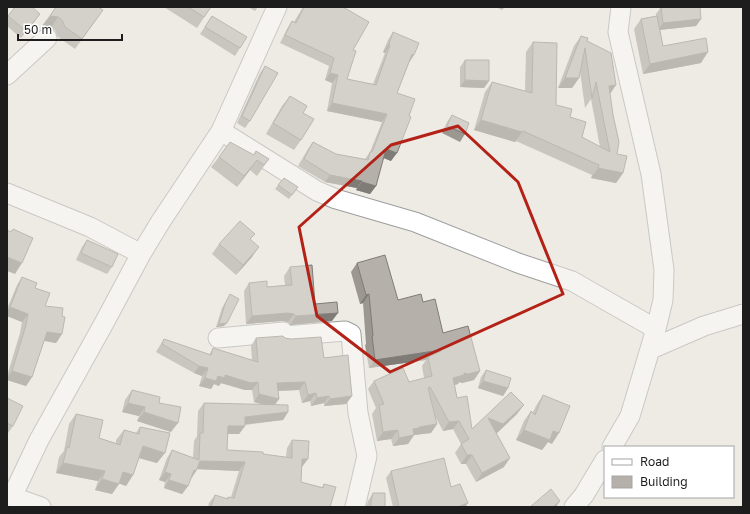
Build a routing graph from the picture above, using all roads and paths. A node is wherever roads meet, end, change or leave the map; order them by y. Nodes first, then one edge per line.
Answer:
1 (277, 7) edge
2 (621, 7) edge
3 (47, 38) dead end
4 (7, 74) edge
5 (221, 131) junction
6 (7, 179) edge
7 (14, 196) edge
8 (141, 254) junction
9 (743, 314) edge
10 (725, 319) junction
11 (743, 324) edge
12 (656, 329) junction
13 (218, 338) dead end
14 (650, 349) junction
15 (613, 446) edge
16 (604, 462) edge
17 (9, 496) edge
18 (41, 507) edge
19 (355, 507) edge
20 (574, 507) edge

1 - 5 street
2 - 12 street
3 - 4 street
5 - 8 street
5 - 12 street
6 - 7 street
7 - 8 street
8 - 17 street
9 - 10 street
10 - 11 street
10 - 14 street
12 - 14 street
13 - 19 street
14 - 15 street
16 - 20 street
17 - 18 street

